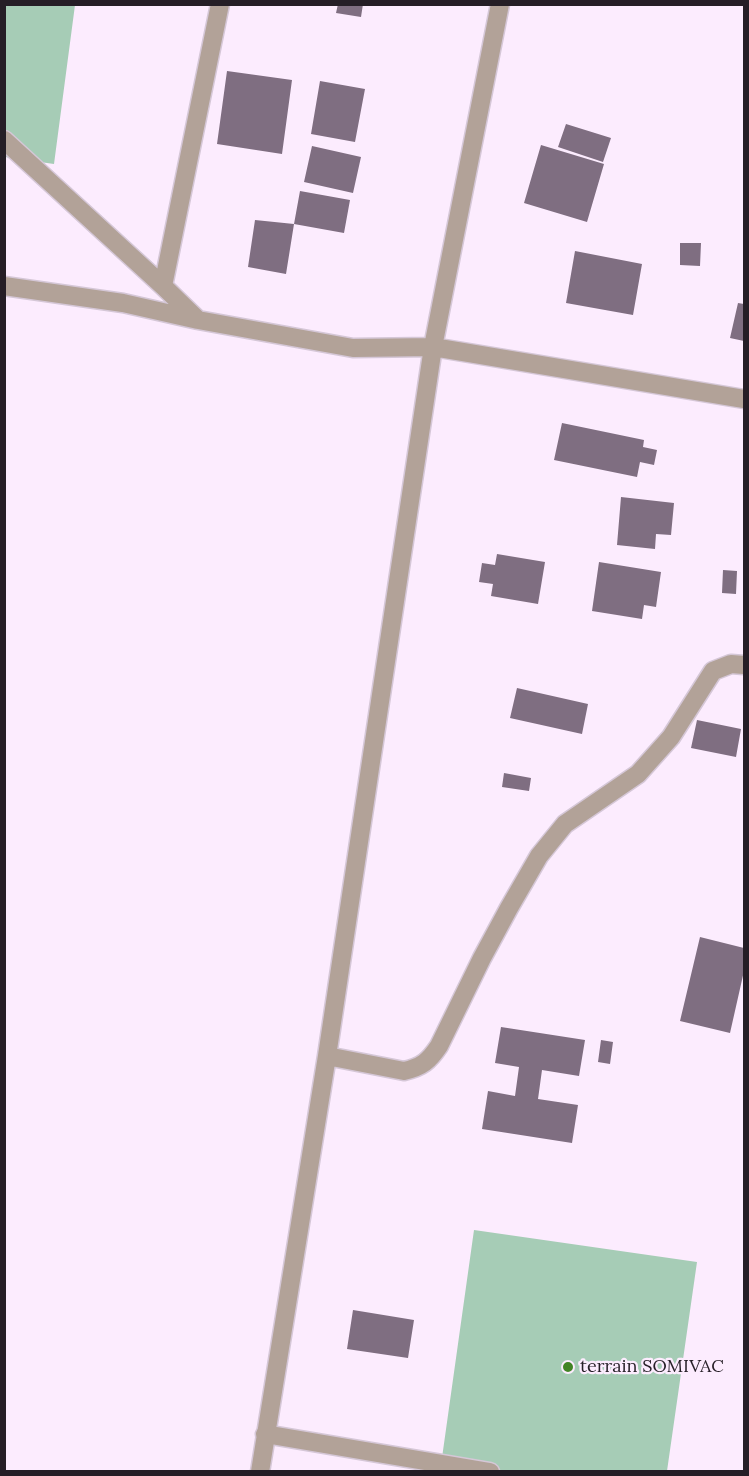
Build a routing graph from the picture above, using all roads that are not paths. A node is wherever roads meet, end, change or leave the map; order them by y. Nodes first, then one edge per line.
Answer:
1 (220, 4) edge
2 (500, 4) edge
3 (4, 140) edge
4 (4, 286) edge
5 (163, 286) junction
6 (198, 321) junction
7 (433, 347) junction
8 (744, 399) edge
9 (744, 665) edge
10 (327, 1056) junction
11 (265, 1434) junction
12 (260, 1472) edge
13 (490, 1472) edge

1 - 5 street
2 - 7 street
3 - 5 street
4 - 6 street
5 - 6 street
6 - 7 street
7 - 8 street
7 - 10 street
9 - 10 street
10 - 11 street
11 - 12 street
11 - 13 street

